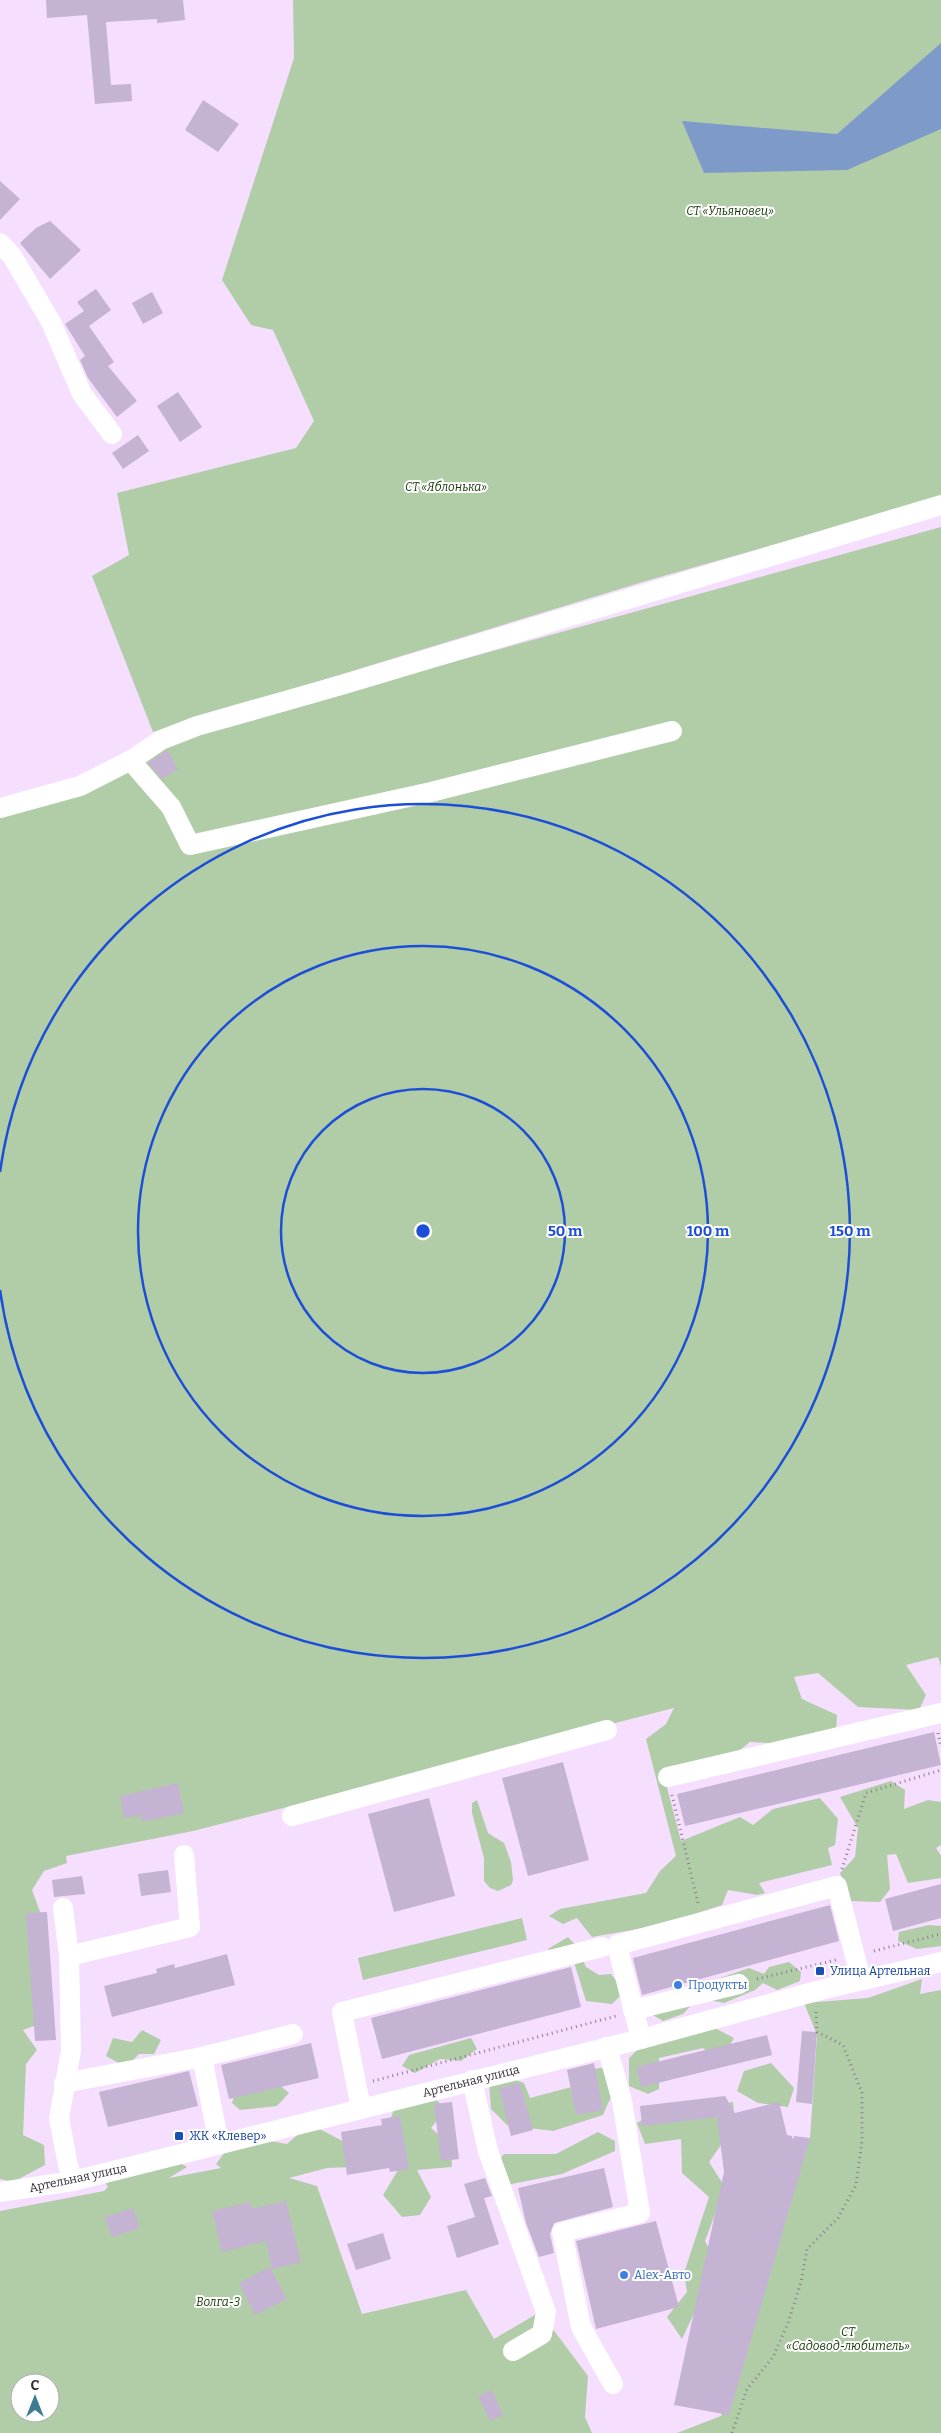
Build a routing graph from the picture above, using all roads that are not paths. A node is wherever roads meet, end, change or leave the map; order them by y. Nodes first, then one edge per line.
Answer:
1 (0, 243) edge
2 (112, 434) dead end
3 (941, 505) edge
4 (672, 731) dead end
5 (134, 759) junction
6 (0, 808) edge
7 (941, 1713) edge
8 (607, 1730) dead end
9 (668, 1778) road end
10 (292, 1816) dead end
11 (184, 1854) dead end
12 (63, 1908) dead end
13 (602, 1947) dead end
14 (69, 1956) junction
15 (941, 1962) edge
16 (861, 1980) junction
17 (739, 1984) dead end
18 (633, 2010) junction
19 (294, 2034) dead end
20 (641, 2038) junction
21 (606, 2047) junction
22 (202, 2057) junction
23 (472, 2080) junction
24 (64, 2083) junction
25 (359, 2100) junction
26 (222, 2143) junction
27 (73, 2181) junction
28 (0, 2192) edge
29 (513, 2351) dead end
30 (613, 2384) dead end

1 - 2 street
3 - 5 street
4 - 5 street
5 - 6 street
7 - 9 street
8 - 10 street
11 - 14 street
12 - 14 street
13 - 25 street
14 - 24 street
15 - 16 street, Артельная улица
16 - 18 street
16 - 20 street, Артельная улица
17 - 18 street
18 - 20 street
19 - 22 street
20 - 21 street, Артельная улица
21 - 23 street, Артельная улица
21 - 30 street
22 - 24 street
22 - 26 street
23 - 25 street, Артельная улица
23 - 29 street
24 - 27 street
25 - 26 street, Артельная улица
26 - 27 street, Артельная улица
27 - 28 street, Артельная улица

